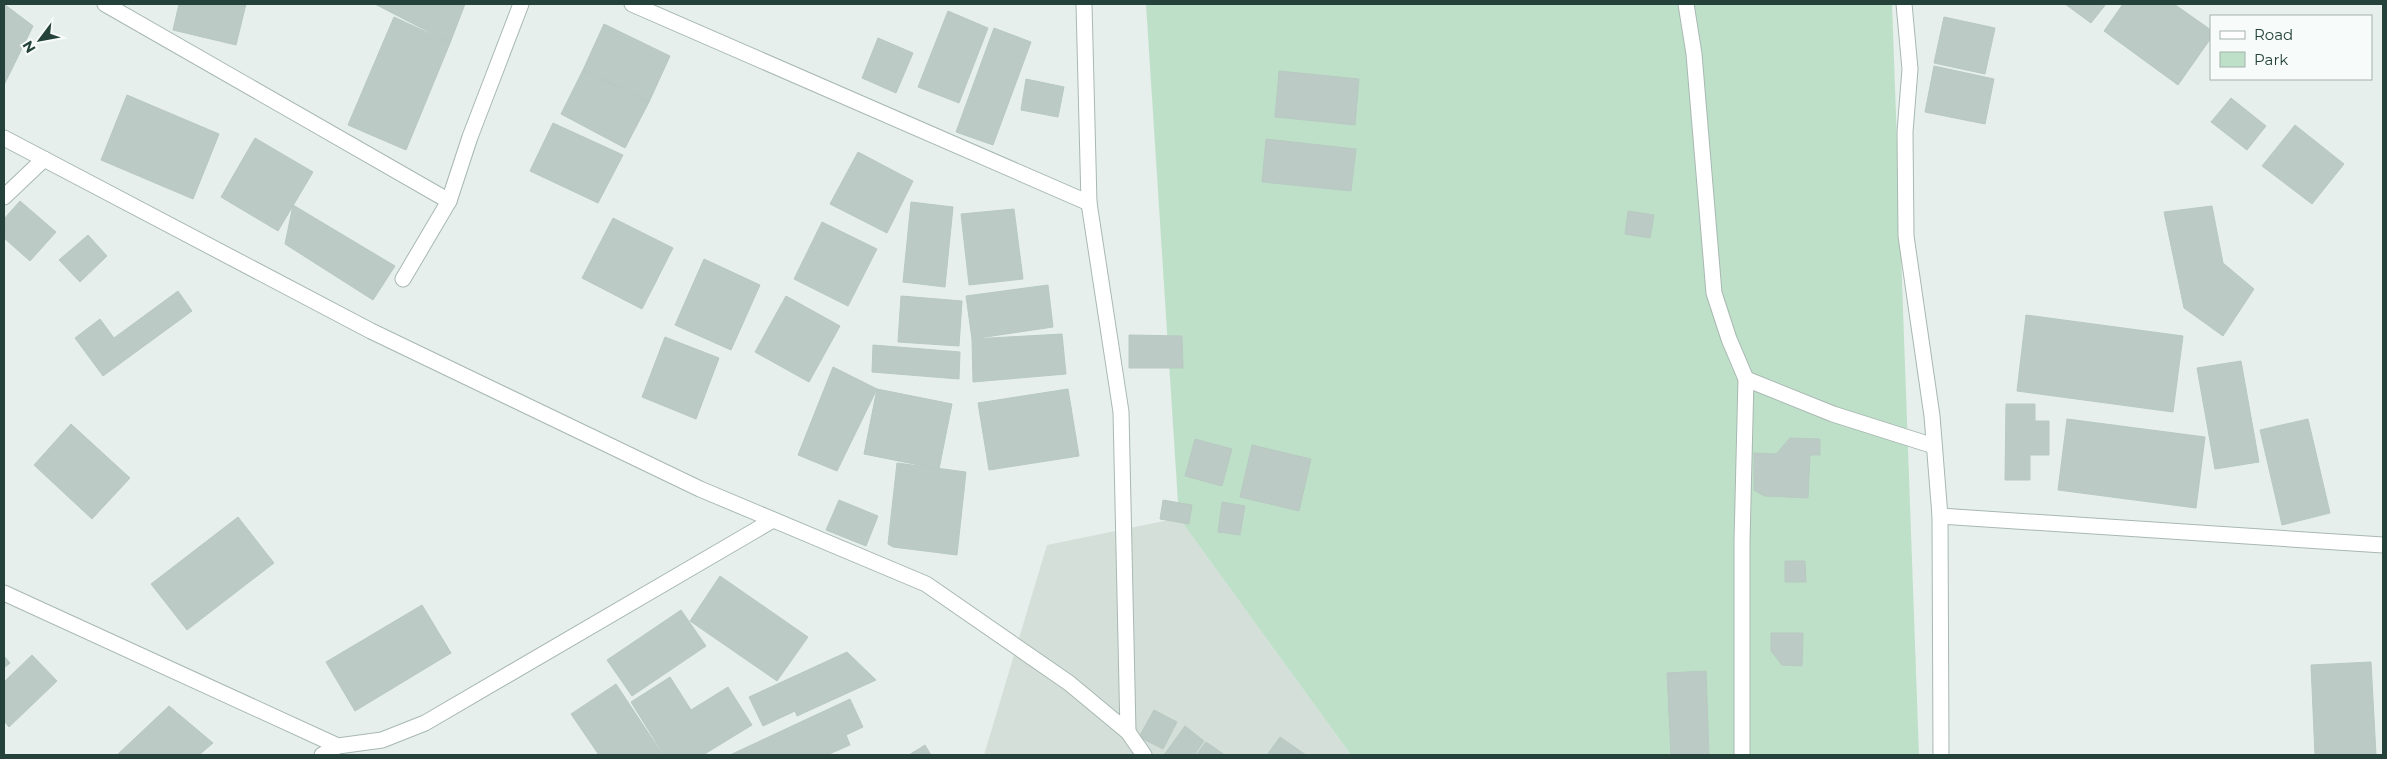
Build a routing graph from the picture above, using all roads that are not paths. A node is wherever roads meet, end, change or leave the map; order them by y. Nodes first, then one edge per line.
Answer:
1 (105, 4) edge
2 (521, 4) edge
3 (632, 4) edge
4 (1084, 4) edge
5 (1686, 4) edge
6 (1904, 4) edge
7 (4, 138) edge
8 (44, 159) junction
9 (4, 197) edge
10 (449, 201) junction
11 (1089, 203) junction
12 (402, 279) dead end
13 (1746, 379) junction
14 (1934, 446) junction
15 (1940, 516) junction
16 (773, 520) junction
17 (2383, 546) edge
18 (4, 594) edge
19 (1128, 732) junction
20 (338, 746) junction
21 (322, 755) edge
22 (1144, 755) edge
23 (1742, 755) edge
24 (1942, 755) edge

1 - 10 street
2 - 10 street
3 - 11 street
4 - 11 street
5 - 13 street
6 - 14 street
7 - 8 street
8 - 9 street
8 - 16 street
10 - 12 street
11 - 19 street
13 - 14 street
13 - 23 street
14 - 15 street
15 - 17 street
15 - 24 street
16 - 19 street
16 - 20 street
18 - 20 street
19 - 22 street
20 - 21 street

